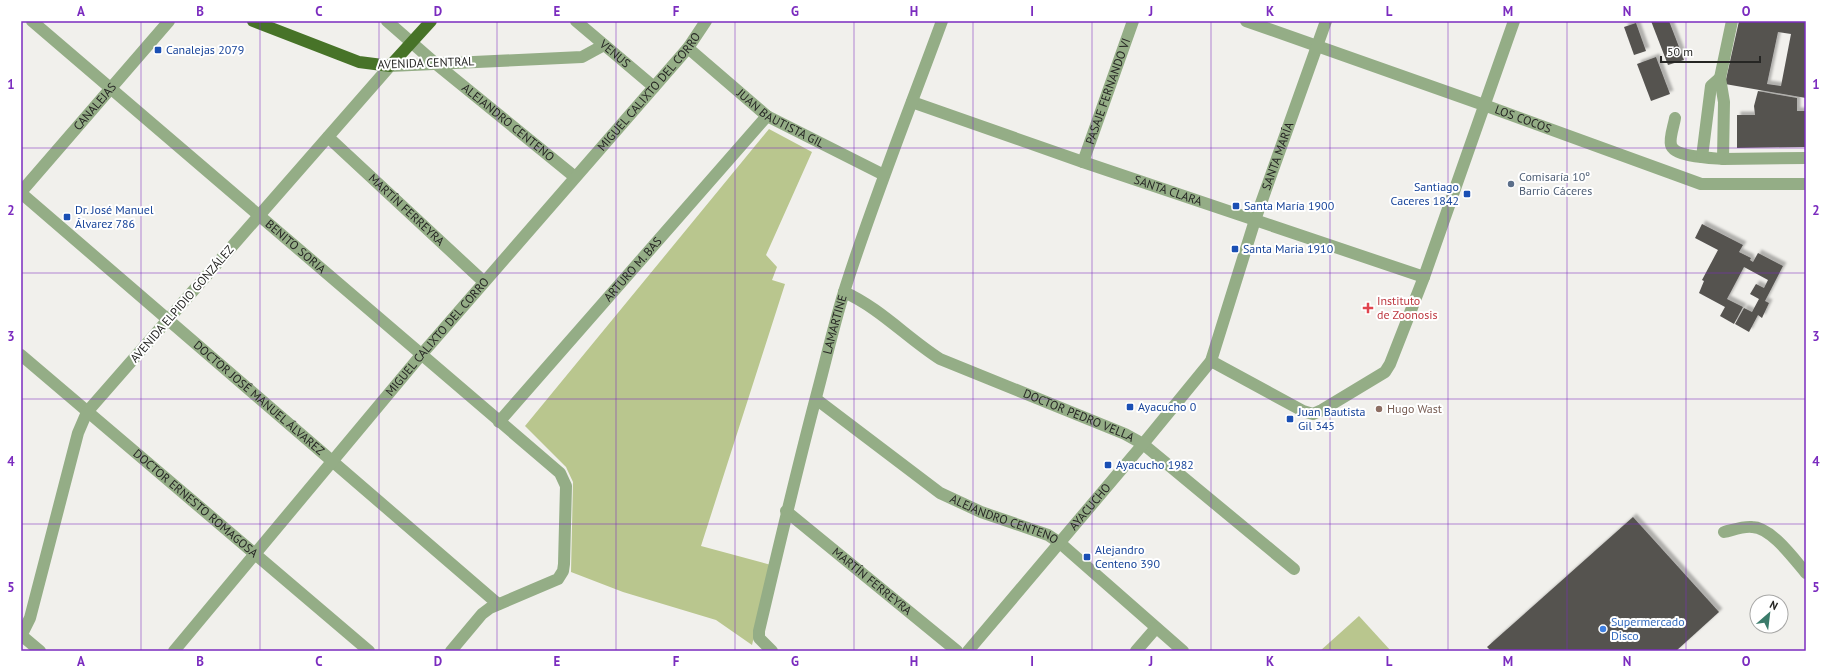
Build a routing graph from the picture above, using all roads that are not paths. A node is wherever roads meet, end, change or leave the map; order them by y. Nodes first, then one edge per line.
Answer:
1 (32, 21) edge
2 (169, 21) edge
3 (253, 21) edge
4 (387, 21) edge
5 (431, 21) edge
6 (576, 21) edge
7 (942, 21) edge
8 (1133, 21) edge
9 (1246, 21) edge
10 (1326, 21) edge
11 (1514, 21) edge
12 (1732, 21) edge
13 (704, 22) edge
14 (412, 43) junction
15 (604, 45) junction
16 (1317, 46) junction
17 (688, 48) junction
18 (435, 63) junction
19 (390, 66) junction
20 (1720, 78) junction
21 (654, 87) junction
22 (111, 88) junction
23 (912, 102) junction
24 (1484, 105) junction
25 (766, 116) junction
26 (1676, 118) dead end
27 (328, 137) junction
28 (1702, 157) junction
29 (1806, 158) edge
30 (1723, 159) junction
31 (1083, 162) junction
32 (884, 175) junction
33 (575, 177) junction
34 (1806, 184) edge
35 (21, 192) edge
36 (259, 216) junction
37 (1254, 220) junction
38 (1424, 277) junction
39 (484, 282) junction
40 (844, 292) junction
41 (168, 320) junction
42 (21, 355) edge
43 (421, 355) junction
44 (1211, 361) junction
45 (816, 398) junction
46 (87, 412) junction
47 (499, 422) junction
48 (1143, 444) junction
49 (332, 461) junction
50 (786, 511) junction
51 (1724, 532) dead end
52 (1060, 543) junction
53 (255, 553) junction
54 (1294, 569) dead end
55 (1806, 572) edge
56 (498, 604) junction
57 (1156, 628) junction
58 (21, 635) edge
59 (364, 649) edge
60 (40, 651) edge
61 (174, 651) edge
62 (451, 651) edge
63 (772, 651) edge
64 (957, 651) edge
65 (968, 651) edge
66 (1136, 651) edge
67 (1183, 651) edge

1 - 22 street, BENITO SORIA
2 - 22 street, CANALEJAS
3 - 19 main road, AVENIDA CENTRAL
4 - 14 street, ALEJANDRO CENTENO
5 - 14 main road, AVENIDA ELPIDIO GONZÁLEZ
6 - 15 street, VENUS
7 - 23 street, LAMARTINE
8 - 31 street, PASAJE FERNANDO VI
9 - 16 street, LOS COCOS
10 - 16 street, SANTA MARÍA
11 - 24 street
12 - 20 street
13 - 17 street, MIGUEL CALIXTO DEL CORRO
14 - 18 street, ALEJANDRO CENTENO
14 - 19 main road, AVENIDA ELPIDIO GONZÁLEZ
15 - 18 street, AVENIDA CENTRAL
15 - 21 street, VENUS
16 - 24 street, LOS COCOS
16 - 37 street, SANTA MARÍA
17 - 21 street, MIGUEL CALIXTO DEL CORRO
17 - 25 street, JUAN BAUTISTA GIL
18 - 19 street, AVENIDA CENTRAL
18 - 33 street, ALEJANDRO CENTENO
19 - 27 street, AVENIDA ELPIDIO GONZÁLEZ
20 - 28 street
20 - 30 street
21 - 33 street, MIGUEL CALIXTO DEL CORRO
22 - 35 street, CANALEJAS
22 - 36 street, BENITO SORIA
23 - 31 street, SANTA CLARA
23 - 32 street, LAMARTINE
24 - 34 street, LOS COCOS
24 - 38 street
25 - 32 street, JUAN BAUTISTA GIL
25 - 47 street, ARTURO M. BAS
26 - 28 street
27 - 36 street, AVENIDA ELPIDIO GONZÁLEZ
27 - 39 street, MARTÍN FERREYRA
28 - 30 street
29 - 30 street
31 - 37 street, SANTA CLARA
32 - 40 street, LAMARTINE
33 - 39 street, MIGUEL CALIXTO DEL CORRO
35 - 41 street, DOCTOR JOSÉ MANUEL ÁLVAREZ
36 - 41 street, AVENIDA ELPIDIO GONZÁLEZ
36 - 43 street, BENITO SORIA
37 - 38 street, SANTA CLARA
37 - 44 street, SANTA MARÍA
38 - 44 street
39 - 43 street, MIGUEL CALIXTO DEL CORRO
40 - 45 street, LAMARTINE
40 - 48 street, DOCTOR PEDRO VELLA
41 - 46 street, AVENIDA ELPIDIO GONZÁLEZ
41 - 49 street, DOCTOR JOSÉ MANUEL ÁLVAREZ
42 - 46 street, DOCTOR ERNESTO ROMAGOSA
43 - 47 street, BENITO SORIA
43 - 49 street, MIGUEL CALIXTO DEL CORRO
44 - 48 street, AYACUCHO
45 - 50 street, LAMARTINE
45 - 52 street, ALEJANDRO CENTENO
46 - 53 street, DOCTOR ERNESTO ROMAGOSA
46 - 58 street, AVENIDA ELPIDIO GONZÁLEZ
47 - 56 street, BENITO SORIA
48 - 52 street, AYACUCHO
48 - 54 street, DOCTOR PEDRO VELLA
49 - 53 street, MIGUEL CALIXTO DEL CORRO
49 - 56 street, DOCTOR JOSÉ MANUEL ÁLVAREZ
50 - 63 street, LAMARTINE
50 - 64 street, MARTÍN FERREYRA
51 - 55 street
52 - 57 street, ALEJANDRO CENTENO
52 - 65 street, AYACUCHO
53 - 59 street, DOCTOR ERNESTO ROMAGOSA
53 - 61 street, MIGUEL CALIXTO DEL CORRO
56 - 62 street
57 - 66 street
57 - 67 street, ALEJANDRO CENTENO
58 - 60 street

